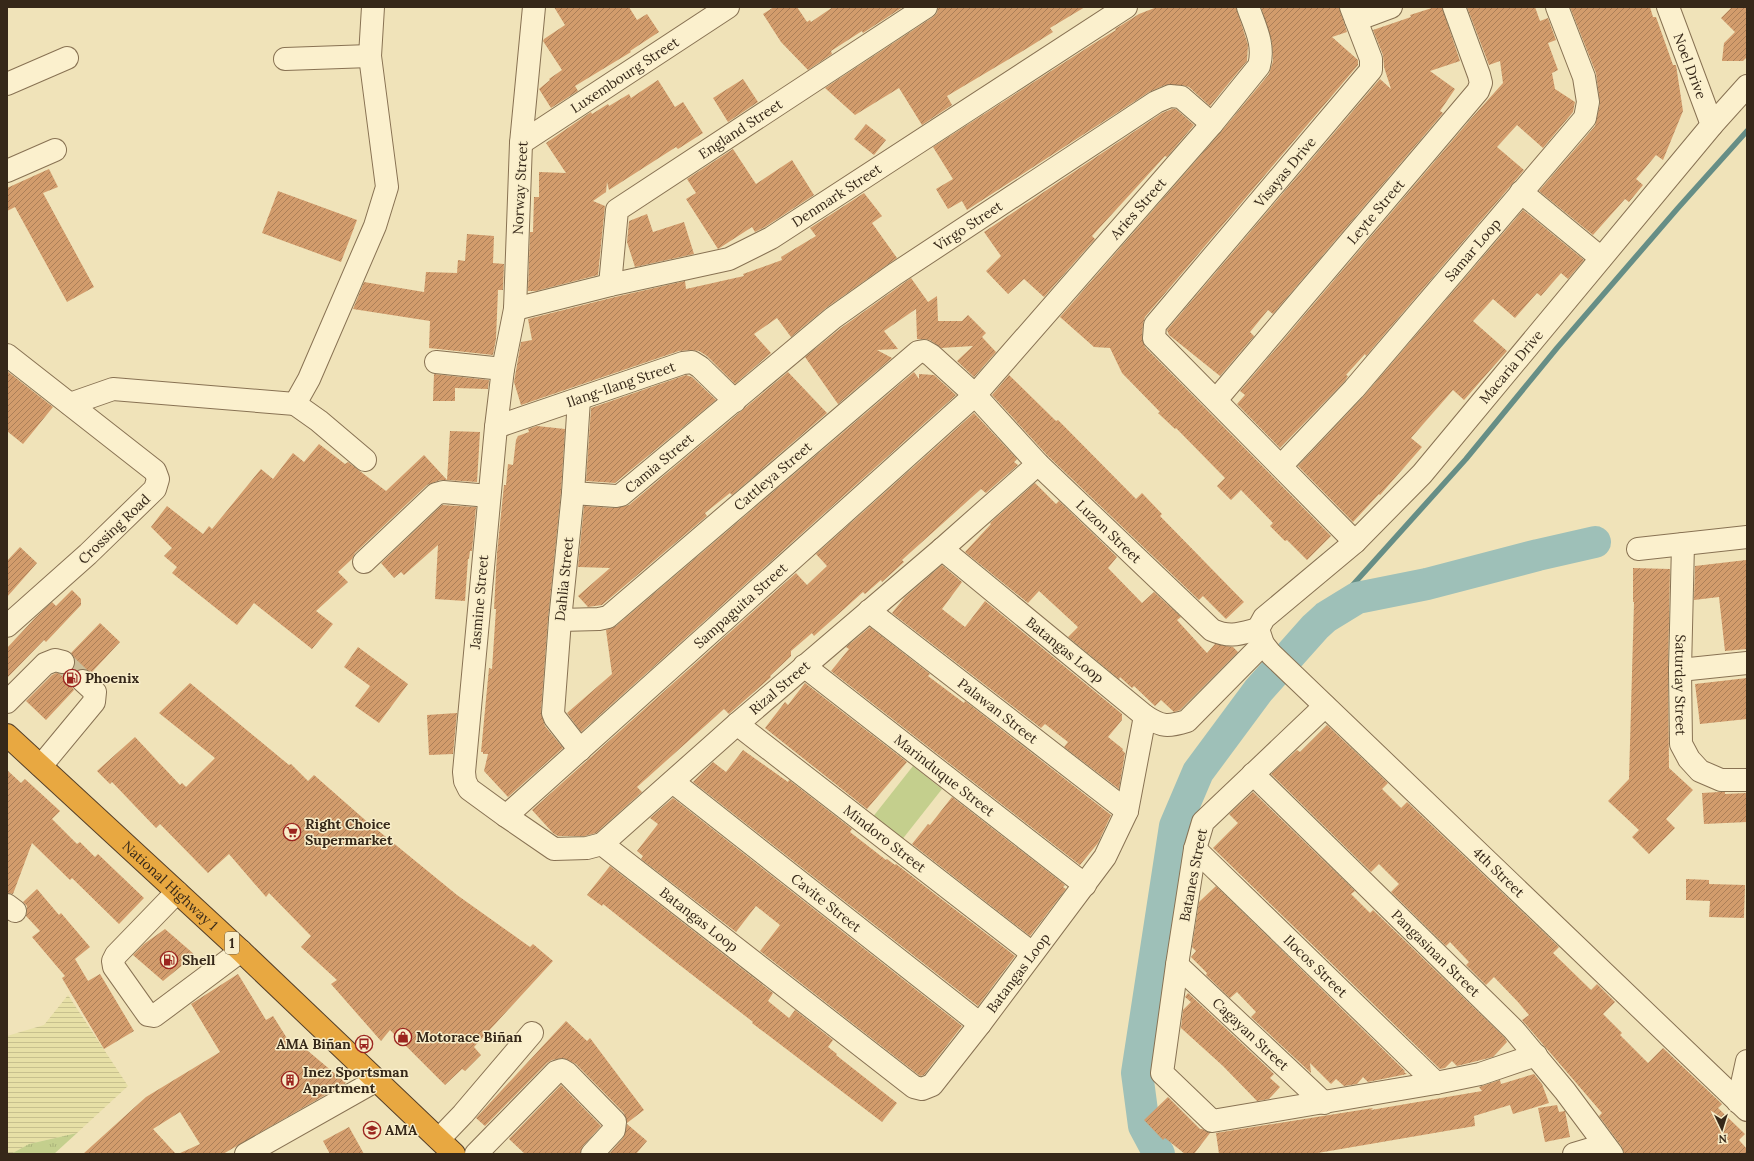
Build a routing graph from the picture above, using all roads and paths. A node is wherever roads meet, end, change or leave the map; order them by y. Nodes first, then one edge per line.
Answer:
1 (373, 7) edge
2 (534, 7) edge
3 (728, 7) edge
4 (926, 7) edge
5 (1126, 7) edge
6 (1248, 7) edge
7 (1391, 7) edge
8 (1454, 7) edge
9 (1557, 7) edge
10 (1668, 7) edge
11 (1354, 14) edge
12 (370, 56) junction
13 (67, 58) dead end
14 (285, 59) dead end
15 (7, 84) edge
16 (1747, 86) edge
17 (1212, 124) junction
18 (1712, 125) junction
19 (521, 143) junction
20 (55, 150) dead end
21 (7, 171) edge
22 (1521, 192) junction
23 (1602, 258) junction
24 (610, 285) junction
25 (515, 309) junction
26 (7, 354) edge
27 (436, 362) dead end
28 (503, 369) junction
29 (975, 395) junction
30 (579, 399) junction
31 (1216, 400) junction
32 (735, 401) junction
33 (70, 404) junction
34 (295, 404) junction
35 (496, 427) junction
36 (365, 460) dead end
37 (1038, 464) junction
38 (1281, 466) junction
39 (573, 493) junction
40 (489, 496) junction
41 (1747, 537) edge
42 (1355, 542) junction
43 (1683, 544) junction
44 (942, 549) junction
45 (1638, 549) dead end
46 (364, 562) dead end
47 (870, 611) junction
48 (560, 620) junction
49 (7, 626) edge
50 (1264, 642) junction
51 (63, 662) dead end
52 (1747, 663) edge
53 (804, 666) junction
54 (1680, 670) junction
55 (83, 681) tunnel mouth
56 (7, 702) edge
57 (1318, 709) junction
58 (1145, 716) junction
59 (737, 724) junction
60 (7, 735) edge
61 (580, 750) junction
62 (41, 766) junction
63 (1253, 774) junction
64 (1747, 780) edge
65 (673, 782) junction
66 (1127, 811) junction
67 (506, 816) junction
68 (602, 844) junction
69 (1196, 849) junction
70 (1085, 885) junction
71 (177, 892) junction
72 (241, 951) junction
73 (1032, 953) junction
74 (1177, 965) junction
75 (980, 1024) junction
76 (532, 1033) dead end
77 (1536, 1055) junction
78 (1747, 1061) edge
79 (377, 1080) junction
80 (1436, 1083) junction
81 (1324, 1103) junction
82 (1742, 1106) edge
83 (438, 1139) junction
84 (1608, 1150) edge
85 (246, 1154) edge
86 (454, 1154) edge
87 (476, 1154) edge
88 (592, 1154) edge
89 (1574, 1154) edge

1 - 12 street
2 - 19 street, Norway Street
3 - 19 street, Luxembourg Street
4 - 24 street, England Street
5 - 24 street, Denmark Street
6 - 17 street, Aries Street
7 - 11 street
8 - 31 street, Leyte Street
9 - 22 street, Samar Loop
10 - 18 street, Noel Drive
11 - 31 street, Visayas Drive
12 - 14 street
12 - 34 street
13 - 15 street
16 - 18 street, Macaria Drive
17 - 29 street, Aries Street
17 - 32 street, Virgo Street
18 - 23 street, Macaria Drive
19 - 25 street, Norway Street
20 - 21 street
22 - 23 street
22 - 38 street, Samar Loop
23 - 42 street, Macaria Drive
24 - 25 street, Denmark Street
25 - 28 street, Norway Street
26 - 33 street, Crossing Road
27 - 28 street
28 - 35 street, Jasmine Street
29 - 37 street, Luzon Street
29 - 48 street, Cattleya Street
29 - 61 street, Sampaguita Street
30 - 32 street, Ilang-Ilang Street
30 - 35 street, Ilang-Ilang Street
30 - 39 street, Dahlia Street
31 - 38 street
32 - 39 street, Camia Street
33 - 34 street
33 - 49 street, Crossing Road
34 - 36 street
35 - 40 street, Jasmine Street
37 - 44 street, Rizal Street
37 - 50 street, Luzon Street
38 - 42 street
39 - 48 street, Dahlia Street
40 - 46 street
40 - 67 street, Jasmine Street
41 - 43 street
42 - 50 street, Macaria Drive
43 - 45 street
43 - 54 street, Saturday Street
44 - 47 street, Rizal Street
44 - 58 street, Batangas Loop
47 - 53 street, Rizal Street
47 - 66 street, Palawan Street
48 - 61 street, Dahlia Street
50 - 57 street, 4th Street
50 - 58 street, Macaria Drive
51 - 56 street
52 - 54 street
53 - 59 street, Rizal Street
53 - 70 street, Marinduque Street
54 - 64 street, Saturday Street
55 - 62 street
57 - 63 street, Batanes Street
57 - 82 street, 4th Street
58 - 66 street, Batangas Loop
59 - 65 street, Rizal Street
59 - 73 street, Mindoro Street
60 - 62 highway, National Highway 1 / 1
61 - 67 street, Sampaguita Street
62 - 71 highway, National Highway 1 / 1
63 - 69 street, Batanes Street
63 - 77 street, Pangasinan Street
65 - 68 street, Rizal Street
65 - 75 street, Cavite Street
66 - 70 street, Batangas Loop
67 - 68 street, Rizal Street
68 - 75 street, Batangas Loop
69 - 74 street, Batanes Street
69 - 80 street, Ilocos Street
70 - 73 street, Batangas Loop
71 - 72 highway, National Highway 1 / 1
71 - 72 street
72 - 79 highway, National Highway 1 / 1
73 - 75 street, Batangas Loop
74 - 81 street, Cagayan Street
74 - 81 street, Batanes Street
76 - 83 street
77 - 80 street
77 - 84 street, Pangasinan Street
78 - 82 street
79 - 83 highway, National Highway 1 / 1
79 - 85 street
80 - 81 street
83 - 86 highway, National Highway 1 / 1
84 - 89 street
87 - 88 street

